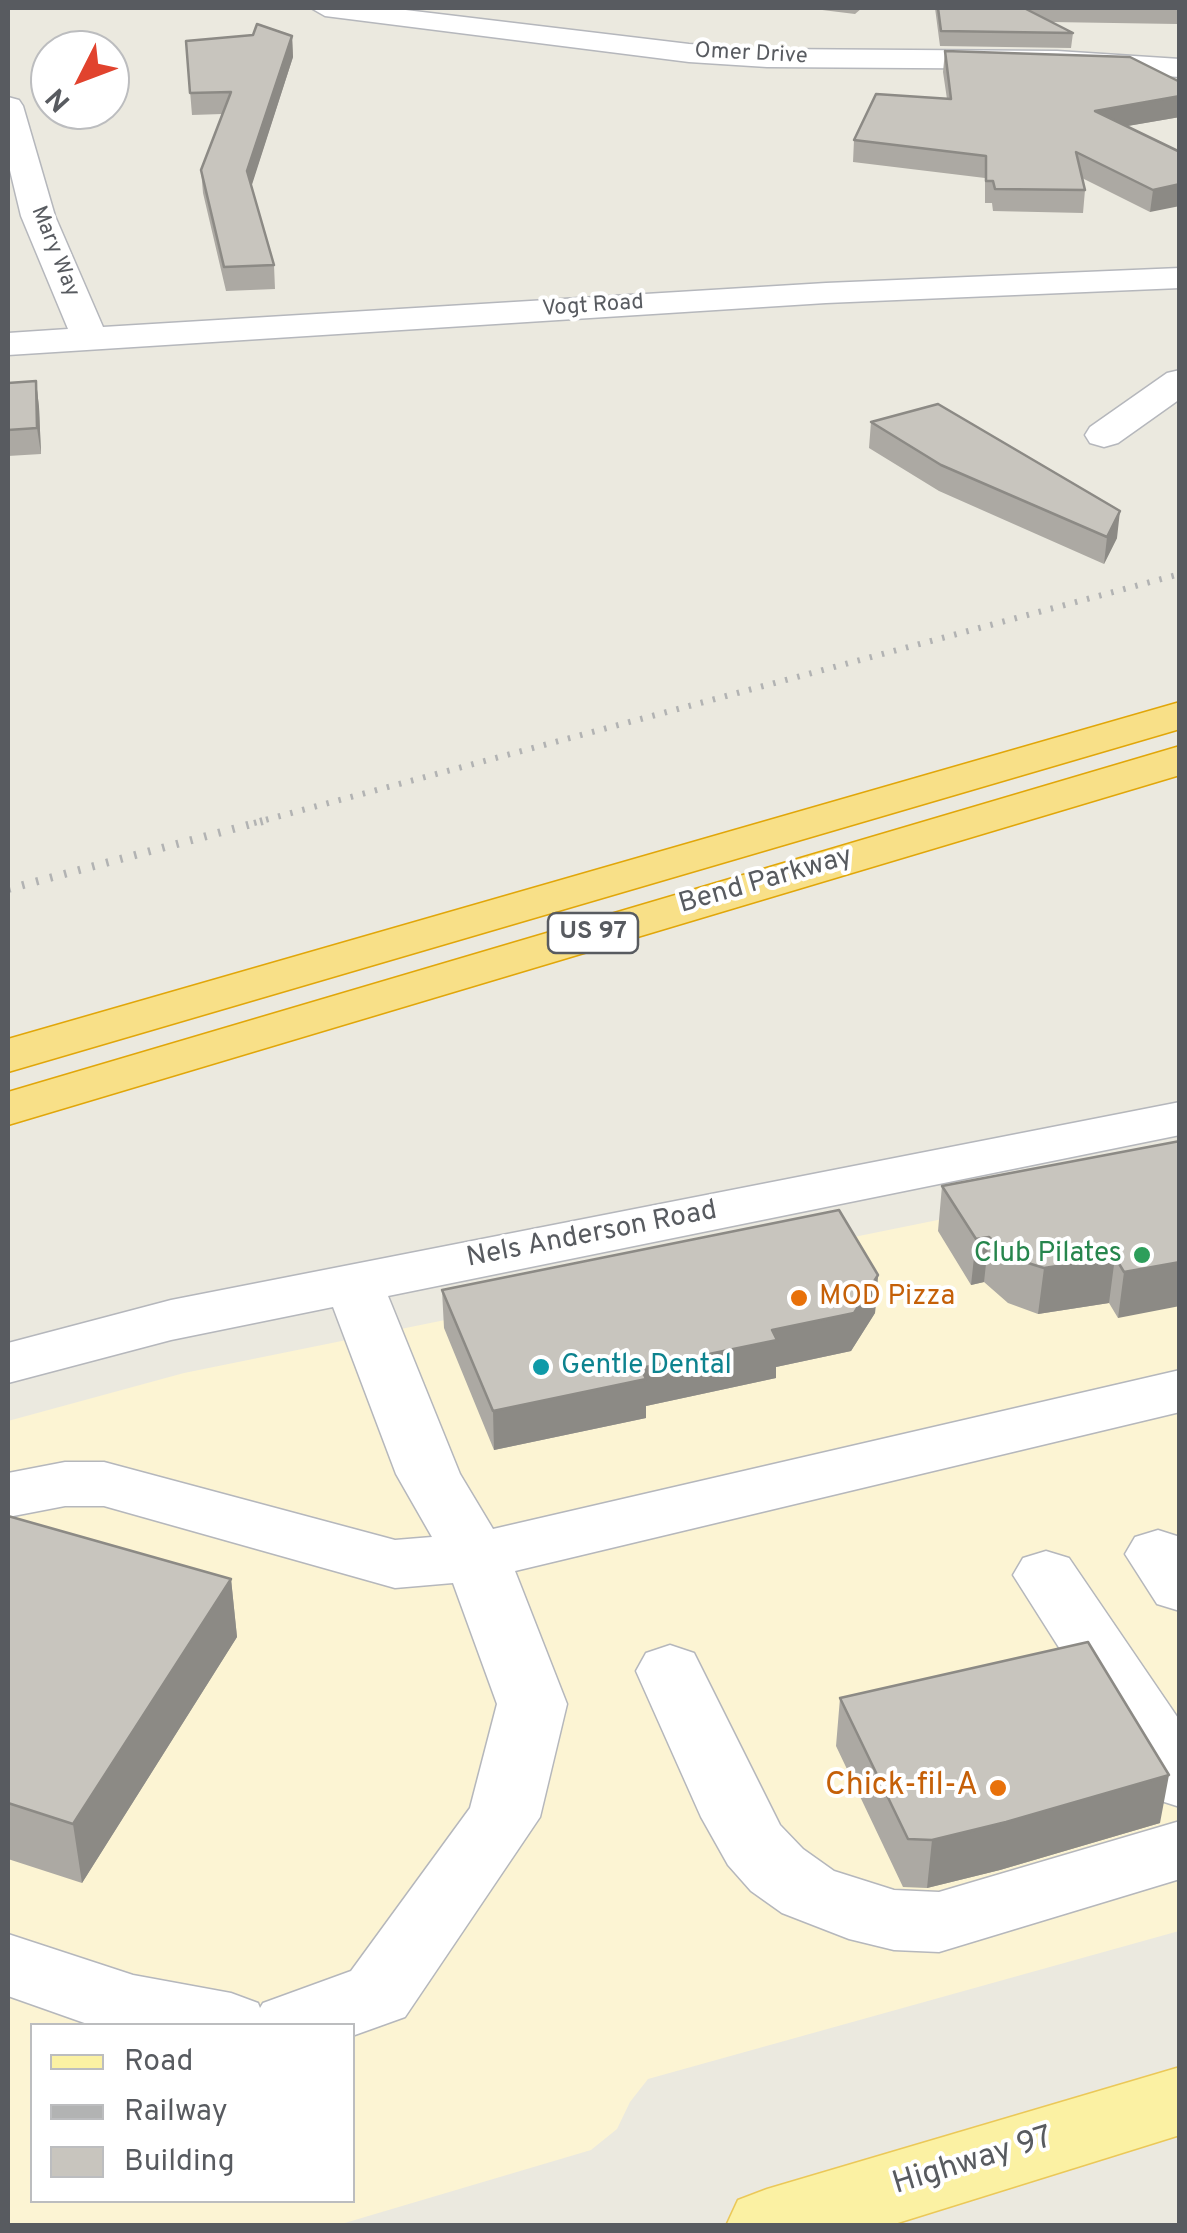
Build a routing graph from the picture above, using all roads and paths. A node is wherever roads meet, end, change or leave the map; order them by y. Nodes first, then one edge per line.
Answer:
1 (326, 8) edge
2 (1180, 68) edge
3 (8, 106) edge
4 (1178, 281) edge
5 (90, 339) junction
6 (8, 344) edge
7 (1180, 381) edge
8 (1104, 435) dead end
9 (1180, 715) edge
10 (1180, 760) edge
11 (8, 1056) edge
12 (8, 1108) edge
13 (1180, 1118) edge
14 (354, 1284) junction
15 (8, 1363) edge
16 (1180, 1391) edge
17 (8, 1495) edge
18 (476, 1557) junction
19 (1046, 1575) dead end
20 (670, 1671) dead end
21 (1180, 1779) edge
22 (1180, 1850) edge
23 (8, 1965) edge
24 (216, 2023) edge
25 (298, 2023) edge
26 (1180, 2101) edge
27 (768, 2226) edge

1 - 2 street, Omer Drive
3 - 5 street, Mary Way
4 - 5 street, Vogt Road
5 - 6 street, Vogt Road
7 - 8 street
9 - 11 highway, Bend Parkway / US 97
10 - 12 highway, Bend Parkway / US 97
13 - 14 street, Nels Anderson Road
14 - 15 street, Nels Anderson Road
14 - 18 street
16 - 18 street
17 - 18 street
18 - 25 street
19 - 21 street
20 - 22 street
23 - 24 street
26 - 27 main road, Highway 97

